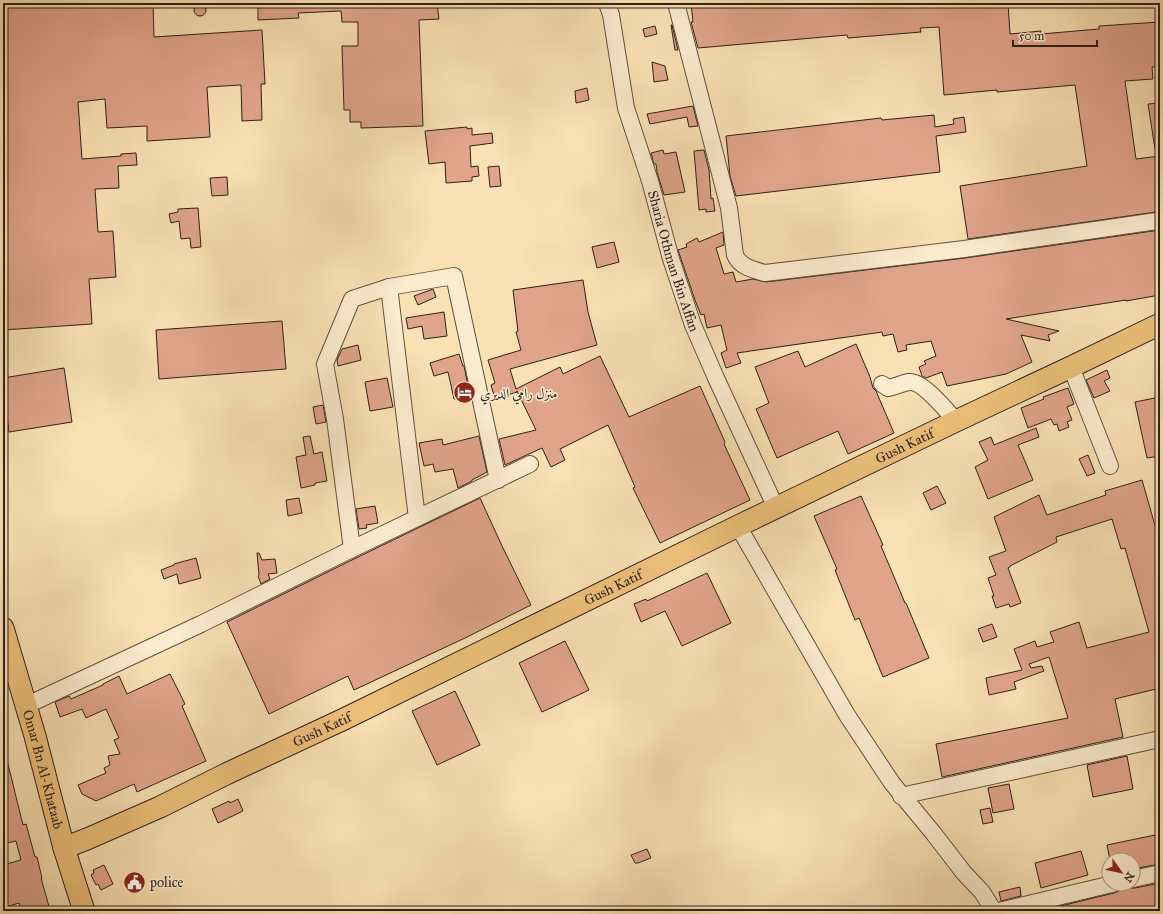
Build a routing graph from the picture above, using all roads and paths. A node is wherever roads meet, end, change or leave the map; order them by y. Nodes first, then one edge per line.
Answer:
1 (607, 3) edge
2 (676, 3) edge
3 (1157, 221) dead end
4 (389, 287) junction
5 (1160, 324) edge
6 (1071, 367) junction
7 (882, 384) dead end
8 (956, 421) junction
9 (530, 464) dead end
10 (1110, 466) dead end
11 (498, 480) junction
12 (776, 508) junction
13 (417, 518) junction
14 (738, 526) junction
15 (352, 549) junction
16 (3, 628) edge
17 (25, 706) junction
18 (1160, 739) edge
19 (901, 796) junction
20 (64, 848) junction
21 (1160, 872) edge
22 (1141, 877) edge
23 (1101, 887) edge
24 (84, 911) edge
25 (994, 911) edge
26 (999, 911) edge

1 - 12 street, Sharia Othman Bin Affan
2 - 3 street
4 - 11 street
4 - 13 street
4 - 15 street
5 - 6 main road, Gush Katif
6 - 8 main road, Gush Katif
6 - 10 street
7 - 8 street
8 - 12 main road, Gush Katif
9 - 11 street
11 - 13 street
12 - 14 main road, Gush Katif
13 - 15 street
14 - 19 street
14 - 20 main road, Gush Katif
15 - 17 street
16 - 17 main road, Omar Bn Al-Khataab
17 - 20 main road, Omar Bn Al-Khataab
18 - 19 street
19 - 25 street
20 - 24 main road, Omar Bn Al-Khataab
21 - 22 street
23 - 26 street

